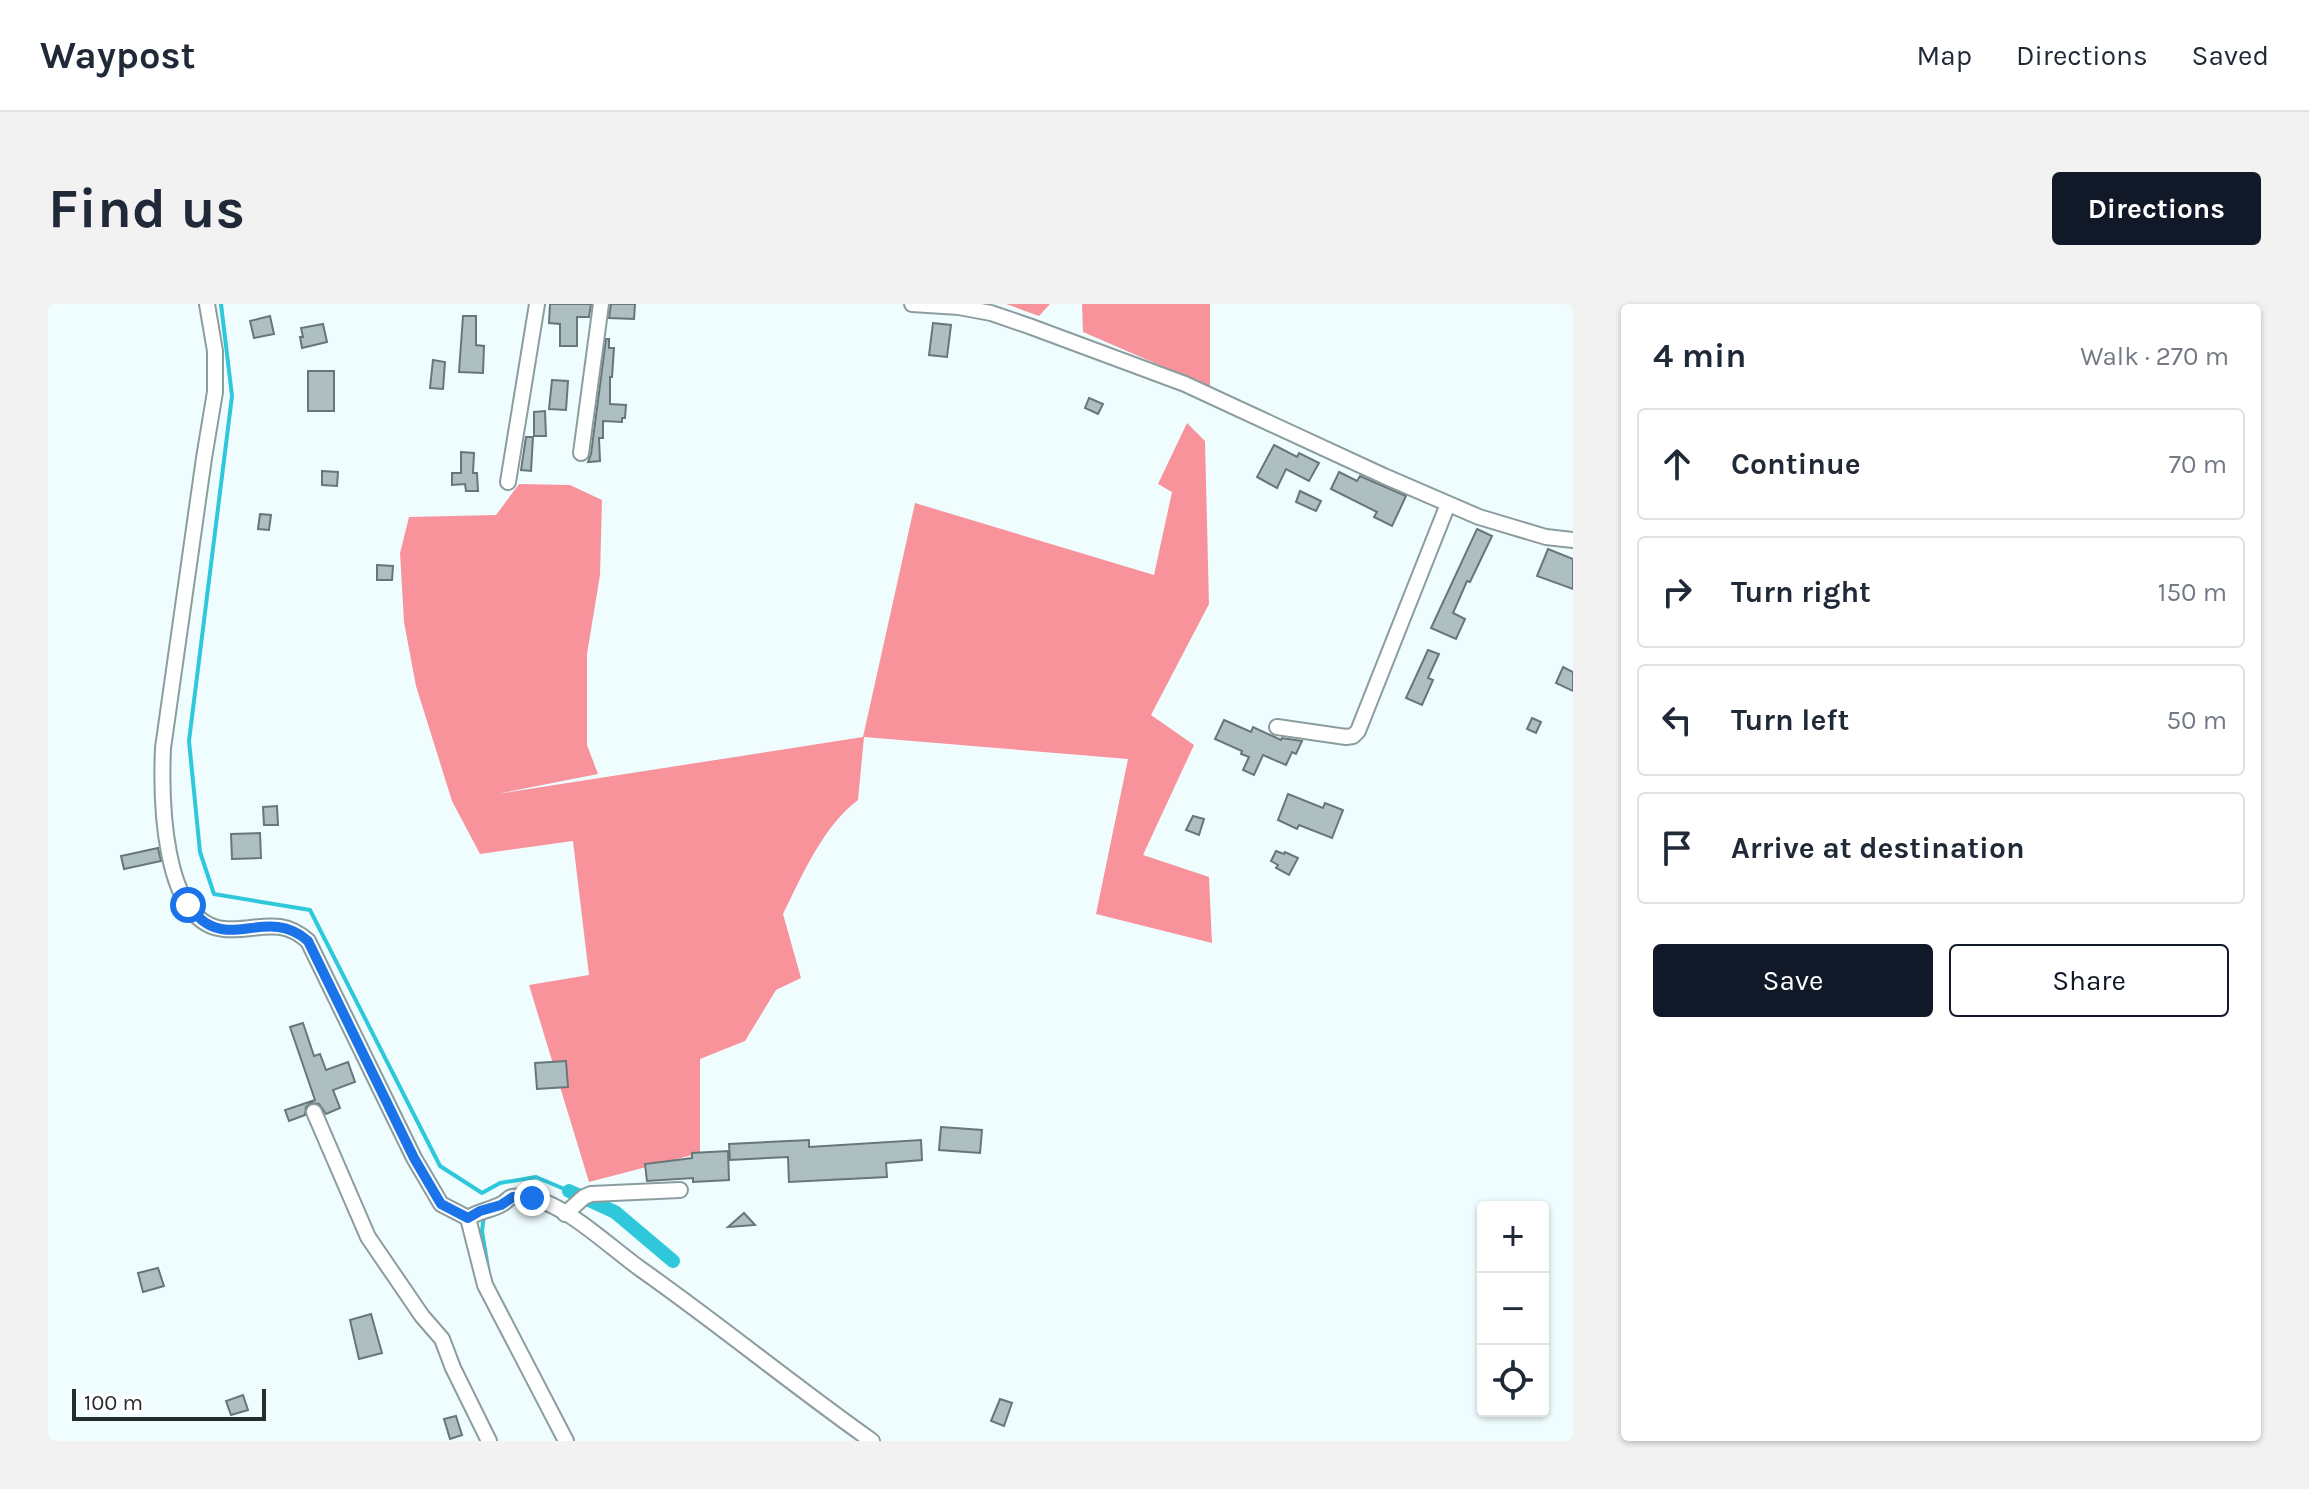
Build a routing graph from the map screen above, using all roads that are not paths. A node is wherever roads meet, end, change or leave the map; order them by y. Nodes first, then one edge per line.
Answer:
1 (207, 304) edge
2 (537, 304) edge
3 (601, 304) edge
4 (912, 304) edge
5 (932, 305) edge
6 (581, 453) dead end
7 (508, 482) dead end
8 (1448, 504) junction
9 (1573, 540) edge
10 (1277, 727) dead end
11 (314, 1112) dead end
12 (680, 1190) dead end
13 (567, 1212) junction
14 (474, 1215) junction
15 (489, 1441) edge
16 (566, 1441) edge
17 (872, 1441) edge

1 - 14 street
2 - 7 street
3 - 6 street
4 - 5 street
5 - 8 street
8 - 9 street
8 - 10 street
11 - 15 street
12 - 13 street
13 - 14 street
13 - 17 street
14 - 16 street

